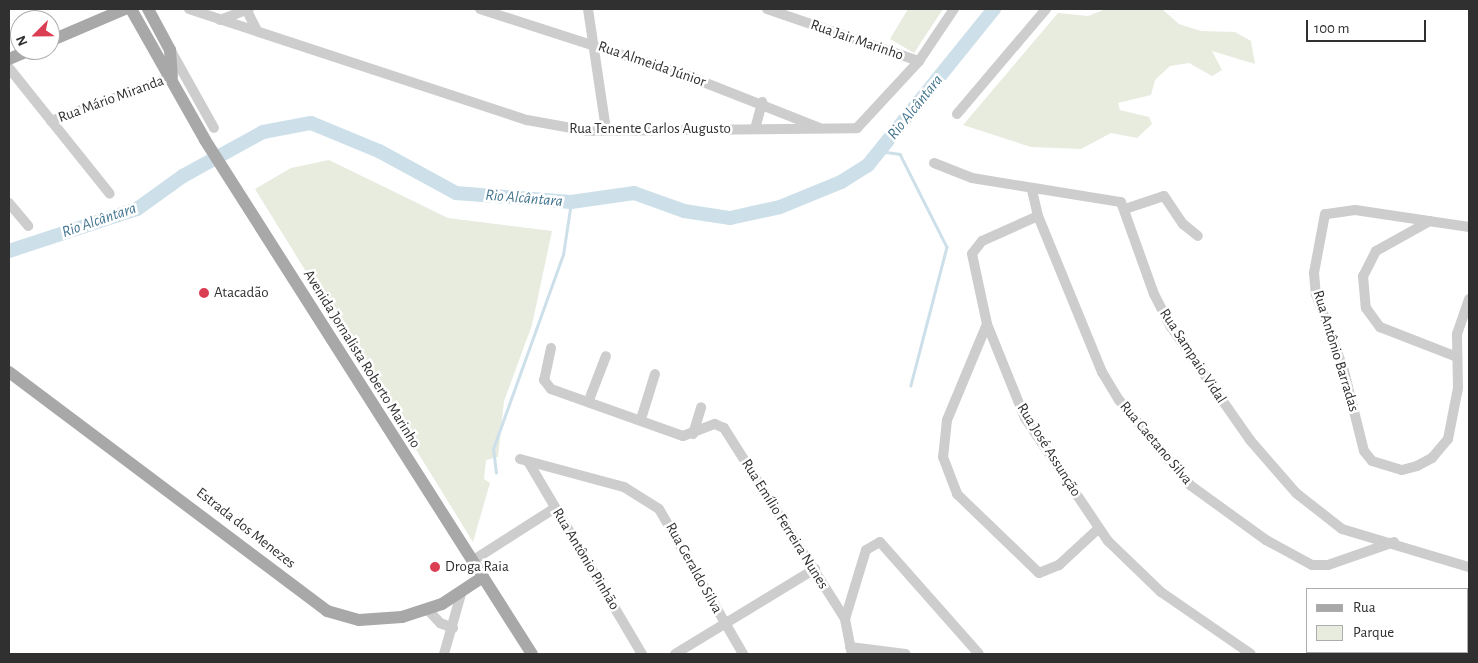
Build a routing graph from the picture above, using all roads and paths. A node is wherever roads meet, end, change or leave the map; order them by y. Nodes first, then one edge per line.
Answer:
1 (125, 9) edge
2 (131, 9) edge
3 (148, 9) edge
4 (188, 9) edge
5 (247, 9) edge
6 (480, 9) edge
7 (588, 9) edge
8 (767, 9) edge
9 (954, 9) edge
10 (1046, 9) edge
11 (220, 20) junction
12 (257, 31) junction
13 (60, 37) edge
14 (593, 44) junction
15 (170, 50) junction
16 (919, 61) junction
17 (9, 68) edge
18 (172, 77) junction
19 (762, 102) junction
20 (957, 114) dead end
21 (51, 121) junction
22 (214, 128) dead end
23 (821, 128) junction
24 (755, 129) junction
25 (606, 130) junction
26 (934, 163) dead end
27 (1032, 190) junction
28 (110, 194) dead end
29 (9, 203) edge
30 (1125, 209) junction
31 (1038, 216) junction
32 (1430, 221) junction
33 (28, 226) dead end
34 (1469, 227) edge
35 (1198, 236) dead end
36 (1469, 299) edge
37 (988, 324) junction
38 (551, 348) dead end
39 (606, 356) dead end
40 (1457, 357) junction
41 (9, 372) edge
42 (655, 374) dead end
43 (589, 400) junction
44 (701, 407) dead end
45 (641, 419) junction
46 (693, 434) junction
47 (524, 461) joint
48 (555, 508) junction
49 (1098, 528) junction
50 (1394, 542) junction
51 (472, 561) junction
52 (1469, 568) edge
53 (816, 569) junction
54 (483, 577) junction
55 (461, 594) junction
56 (428, 610) junction
57 (845, 619) junction
58 (726, 624) junction
59 (452, 628) junction
60 (851, 651) edge
61 (444, 654) edge
62 (532, 654) edge
63 (642, 654) edge
64 (675, 654) edge
65 (743, 654) edge
66 (906, 654) edge
67 (979, 654) edge
68 (1251, 654) edge

1 - 13 main road
2 - 18 main road, Avenida Jornalista Roberto Marinho
3 - 15 main road, Avenida Jornalista Roberto Marinho
4 - 11 street, Rua Tenente Carlos Augusto
5 - 11 street
5 - 12 street
6 - 14 street, Rua Almeida Júnior
7 - 14 street
8 - 16 street, Rua Jair Marinho
9 - 16 street, Rua Tenente Carlos Augusto
10 - 20 street
11 - 12 street, Rua Tenente Carlos Augusto
12 - 25 street, Rua Tenente Carlos Augusto
14 - 19 street, Rua Almeida Júnior
14 - 25 street
15 - 18 main road, Avenida Jornalista Roberto Marinho
15 - 22 street, Avenida Jornalista Roberto Marinho
16 - 23 street, Rua Tenente Carlos Augusto
17 - 21 street
18 - 21 street, Rua Mário Miranda
18 - 51 main road, Avenida Jornalista Roberto Marinho
19 - 23 street, Rua Almeida Júnior
19 - 24 street
21 - 28 street
23 - 24 street, Rua Tenente Carlos Augusto
24 - 25 street, Rua Tenente Carlos Augusto
26 - 27 street
27 - 30 street
27 - 31 street, Rua Caetano Silva
29 - 33 street
30 - 35 street
30 - 50 street, Rua Sampaio Vidal
31 - 37 street, Rua José Assunção
31 - 50 street, Rua Caetano Silva
32 - 34 street, Rua Antônio Barradas
32 - 40 street
32 - 40 street, Rua Antônio Barradas
36 - 40 street, Rua Antônio Barradas
37 - 49 street, Rua José Assunção
37 - 49 street
38 - 43 street
39 - 43 street
41 - 56 main road, Estrada dos Menezes
42 - 45 street
43 - 45 street
44 - 46 street
45 - 46 street
46 - 53 street, Rua Emílio Ferreira Nunes
47 - 48 street, Rua Antônio Pinhão
47 - 58 street, Rua Geraldo Silva
48 - 51 street
48 - 63 street, Rua Antônio Pinhão
49 - 68 street, Rua José Assunção
50 - 52 street, Rua Sampaio Vidal
51 - 54 main road, Avenida Jornalista Roberto Marinho
53 - 57 street, Rua Emílio Ferreira Nunes
53 - 58 street
54 - 55 main road, Estrada dos Menezes
54 - 62 main road, Avenida Jornalista Roberto Marinho
55 - 56 main road, Estrada dos Menezes
55 - 59 street
56 - 59 street
57 - 60 street, Rua Emílio Ferreira Nunes
57 - 67 street
58 - 64 street
58 - 65 street, Rua Geraldo Silva
59 - 61 street
60 - 66 street

